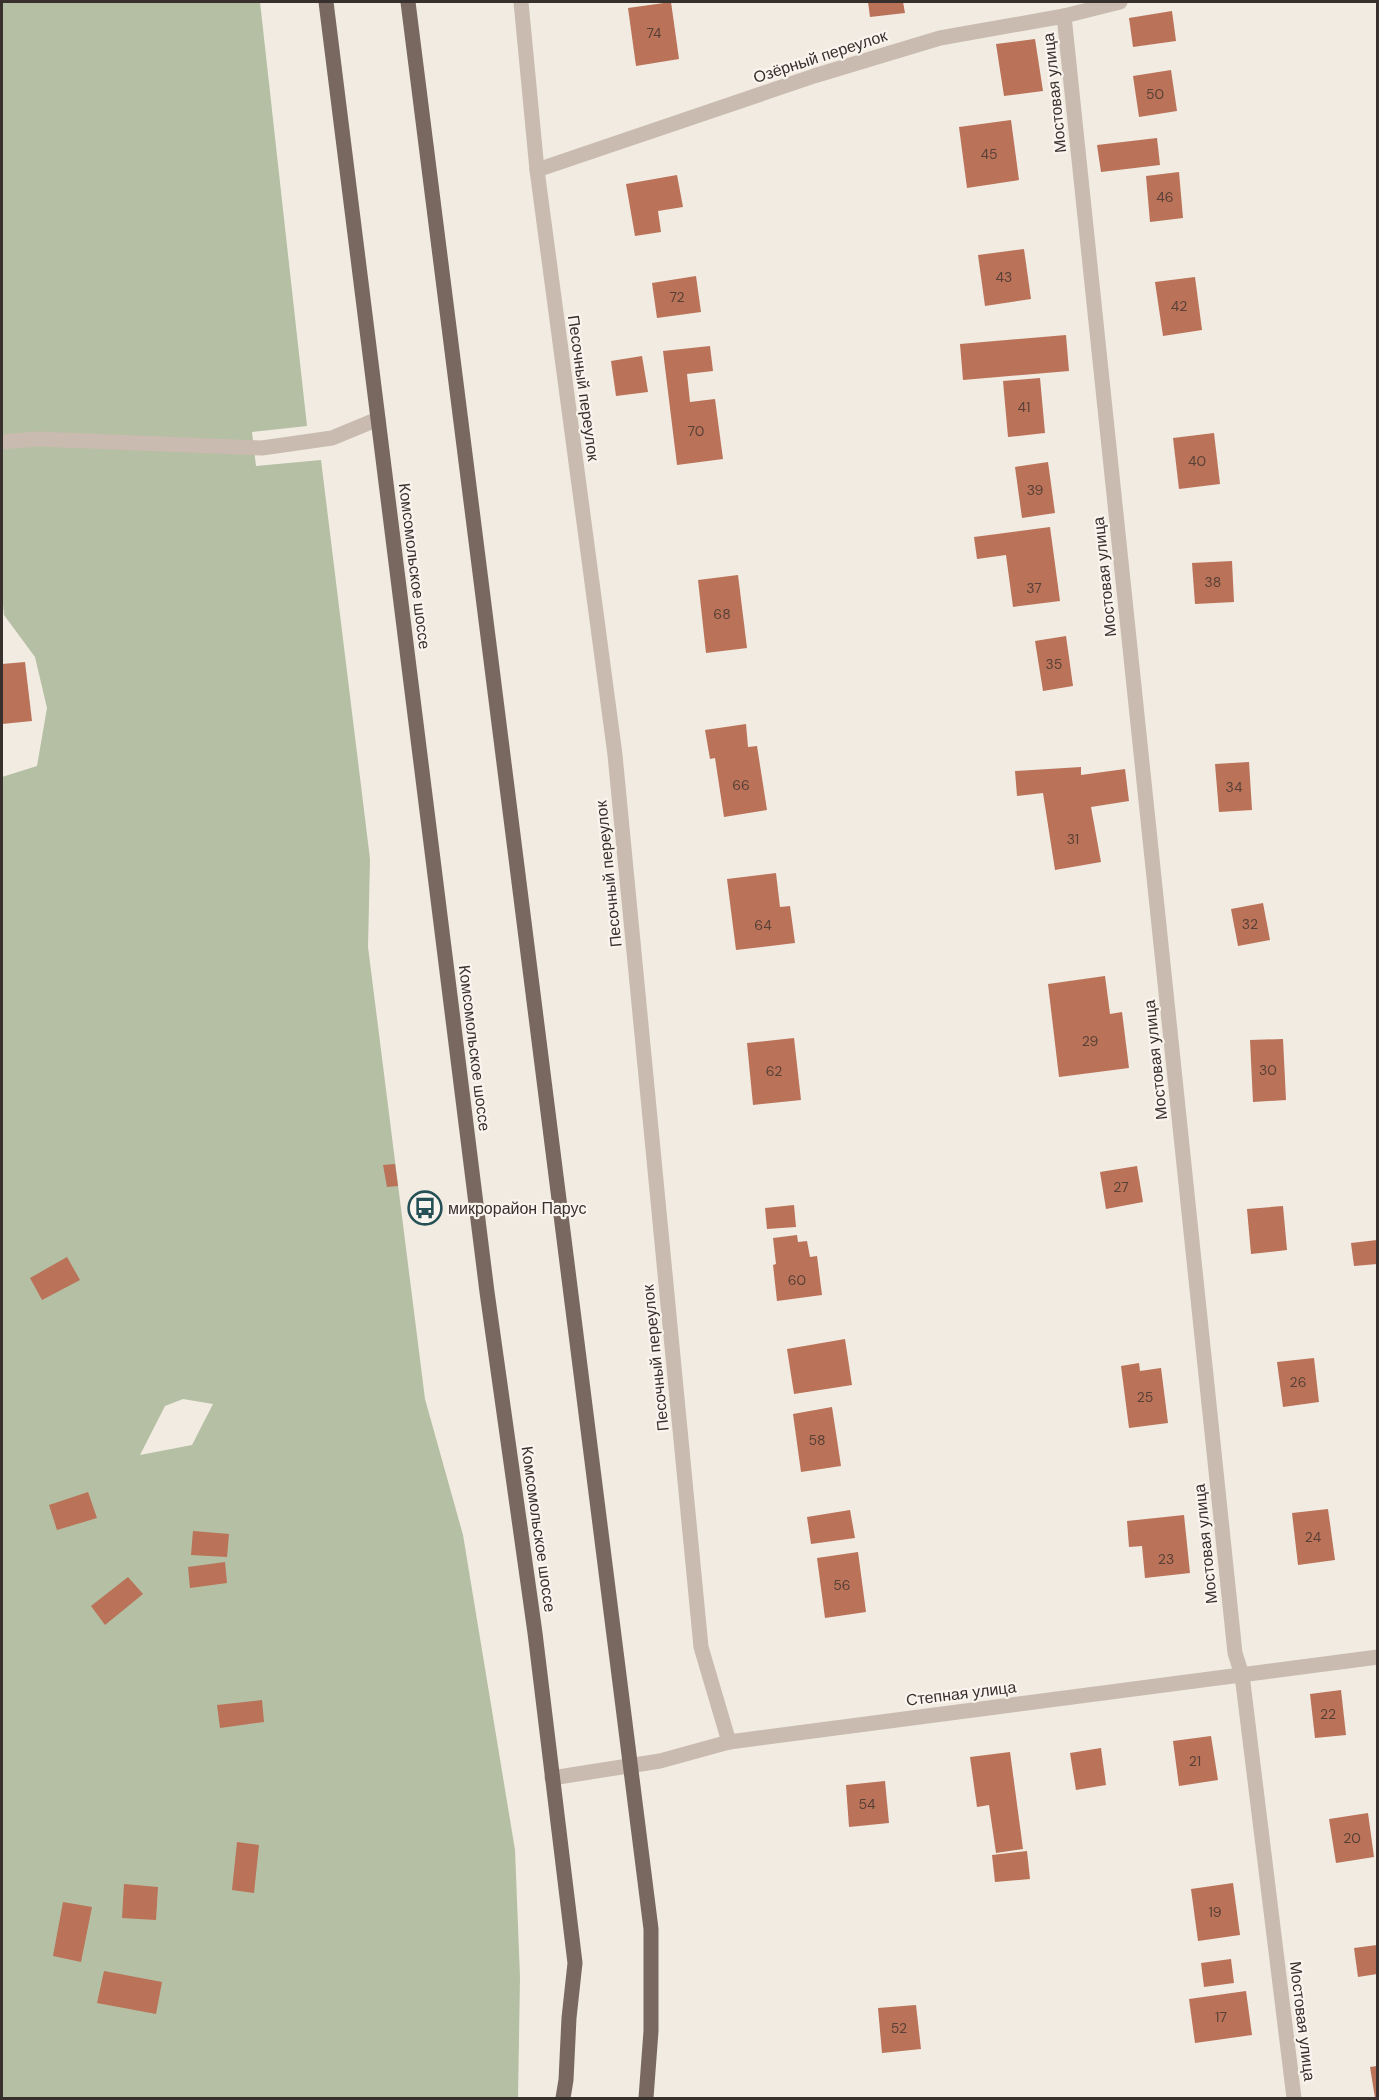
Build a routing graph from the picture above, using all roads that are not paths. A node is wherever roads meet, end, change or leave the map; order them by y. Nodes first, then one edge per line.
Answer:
1 (326, 2) edge
2 (408, 2) edge
3 (521, 2) edge
4 (1120, 2) edge
5 (1064, 16) junction
6 (537, 170) junction
7 (378, 419) junction
8 (2, 442) edge
9 (1377, 1658) edge
10 (1242, 1675) junction
11 (725, 1743) junction
12 (631, 1764) junction
13 (552, 1778) junction
14 (563, 2098) edge
15 (646, 2098) edge
16 (1294, 2098) edge

1 - 7 main road, Комсомольское шоссе
2 - 12 main road
3 - 6 street, Песочный переулок
4 - 5 street, Озёрный переулок
5 - 6 street, Озёрный переулок
5 - 10 street, Мостовая улица
6 - 11 street, Песочный переулок
7 - 8 street
7 - 13 main road, Комсомольское шоссе
9 - 10 street, Степная улица
10 - 11 street, Степная улица
10 - 16 street, Мостовая улица
11 - 12 street, Степная улица
12 - 13 street, Степная улица
12 - 15 main road
13 - 14 main road, Комсомольское шоссе

